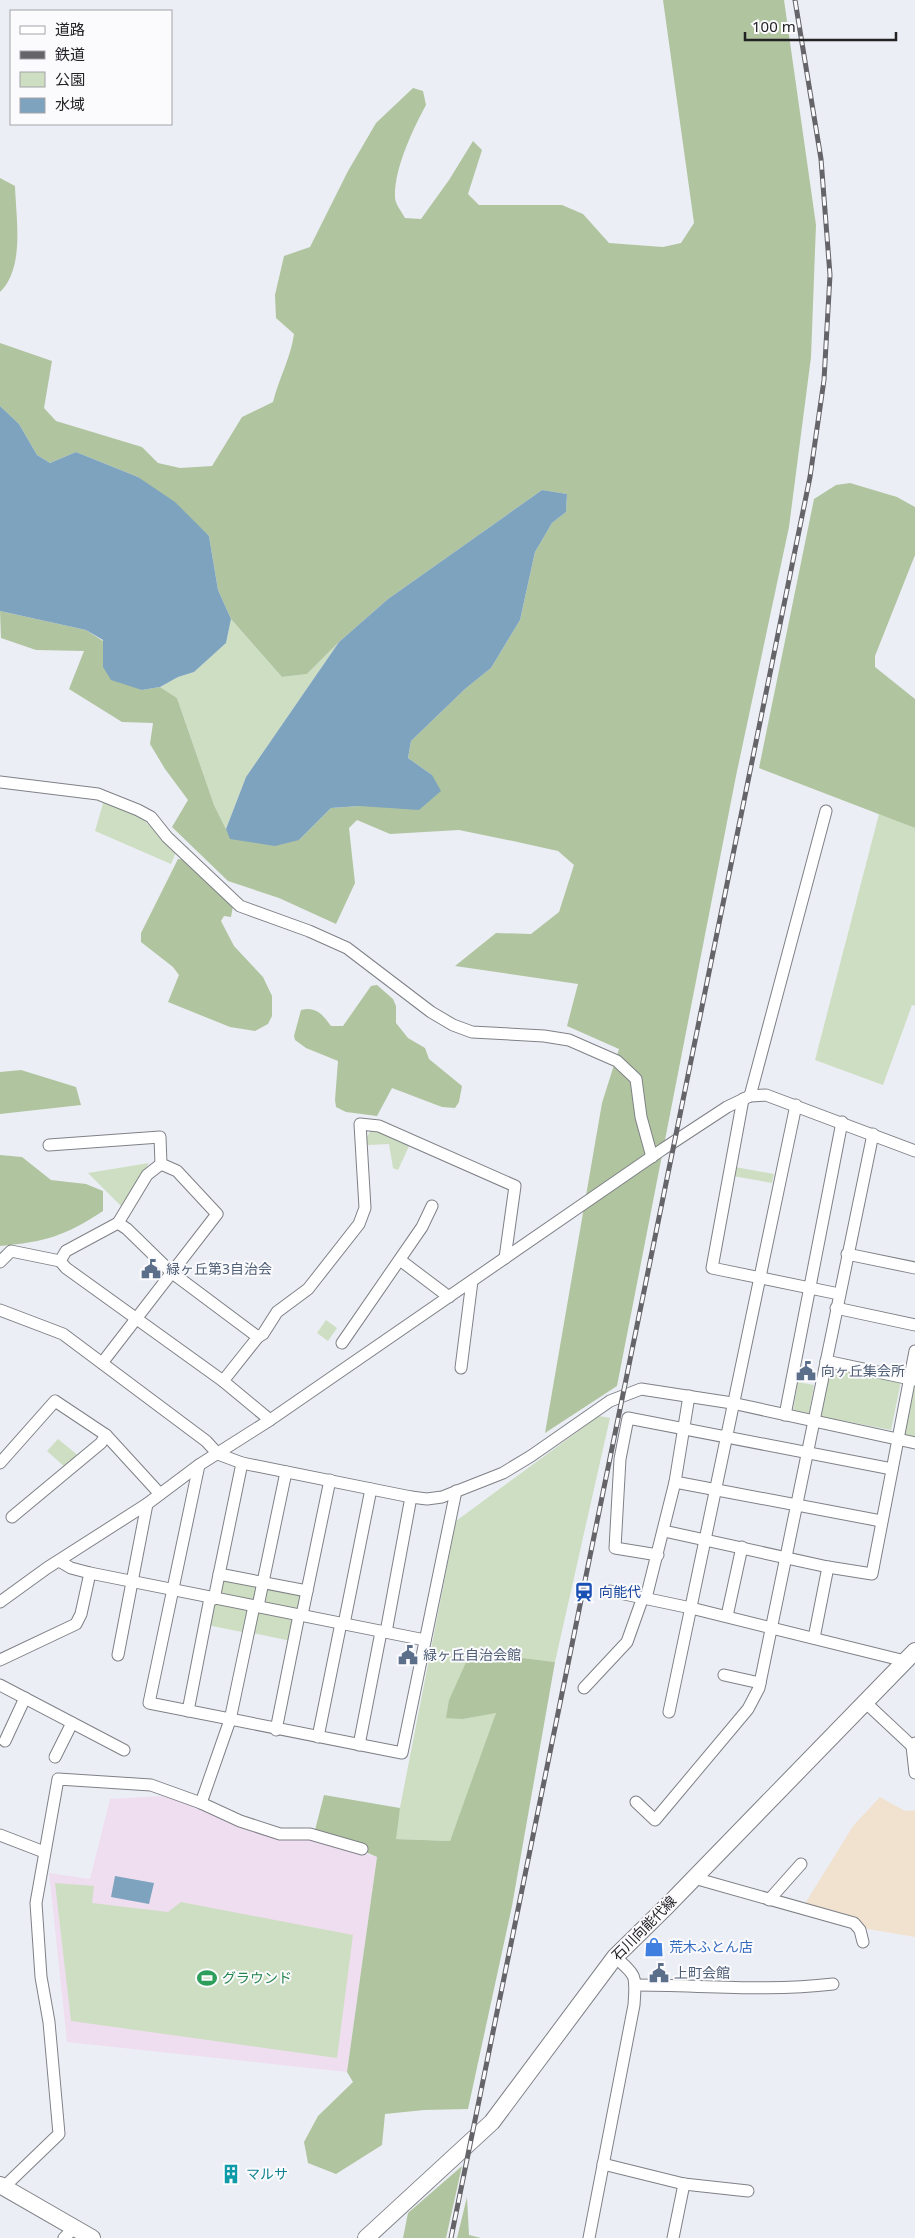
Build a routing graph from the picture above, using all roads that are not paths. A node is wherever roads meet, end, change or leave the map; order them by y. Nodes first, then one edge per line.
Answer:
1 (0, 782) edge
2 (826, 811) dead end
3 (747, 1097) junction
4 (796, 1106) junction
5 (842, 1122) junction
6 (873, 1134) junction
7 (49, 1146) dead end
8 (915, 1150) edge
9 (652, 1157) junction
10 (161, 1164) junction
11 (432, 1206) dead end
12 (118, 1222) junction
13 (847, 1254) junction
14 (505, 1258) junction
15 (400, 1260) junction
16 (60, 1261) junction
17 (0, 1262) edge
18 (915, 1268) edge
19 (171, 1272) junction
20 (760, 1277) junction
21 (472, 1281) junction
22 (810, 1288) junction
23 (839, 1294) junction
24 (449, 1297) junction
25 (836, 1308) junction
26 (0, 1310) edge
27 (137, 1320) junction
28 (915, 1325) edge
29 (258, 1336) junction
30 (342, 1343) dead end
31 (915, 1351) edge
32 (826, 1361) junction
33 (102, 1363) junction
34 (460, 1368) dead end
35 (912, 1379) edge
36 (222, 1381) junction
37 (690, 1396) junction
38 (732, 1403) junction
39 (785, 1415) junction
40 (270, 1420) junction
41 (813, 1421) junction
42 (684, 1428) junction
43 (106, 1435) junction
44 (726, 1436) junction
45 (897, 1439) junction
46 (915, 1443) edge
47 (218, 1454) junction
48 (808, 1454) junction
49 (0, 1463) edge
50 (242, 1463) junction
51 (199, 1465) junction
52 (892, 1469) junction
53 (286, 1472) junction
54 (330, 1480) junction
55 (675, 1482) junction
56 (716, 1488) junction
57 (371, 1489) junction
58 (456, 1491) junction
59 (160, 1494) junction
60 (411, 1497) junction
61 (147, 1504) junction
62 (799, 1504) junction
63 (12, 1516) dead end
64 (881, 1521) junction
65 (664, 1531) junction
66 (706, 1540) junction
67 (742, 1547) junction
68 (658, 1556) junction
69 (787, 1556) junction
70 (59, 1561) junction
71 (828, 1566) junction
72 (90, 1573) junction
73 (219, 1574) junction
74 (132, 1581) junction
75 (263, 1582) junction
76 (173, 1589) junction
77 (307, 1591) junction
78 (610, 1592) dead end
79 (212, 1598) junction
80 (644, 1598) junction
81 (0, 1602) edge
82 (256, 1606) junction
83 (691, 1608) junction
84 (301, 1615) junction
85 (726, 1616) junction
86 (342, 1624) junction
87 (771, 1627) junction
88 (384, 1632) junction
89 (814, 1638) junction
90 (425, 1640) junction
91 (627, 1642) junction
92 (118, 1655) dead end
93 (910, 1656) edge
94 (628, 1657) dead end
95 (0, 1660) edge
96 (724, 1675) dead end
97 (760, 1683) junction
98 (0, 1685) edge
99 (584, 1688) dead end
100 (25, 1698) junction
101 (865, 1702) junction
102 (188, 1711) junction
103 (669, 1712) dead end
104 (230, 1720) junction
105 (72, 1723) junction
106 (276, 1730) junction
107 (318, 1737) junction
108 (6, 1741) dead end
109 (359, 1745) junction
110 (913, 1745) edge
111 (124, 1750) dead end
112 (55, 1757) dead end
113 (915, 1773) edge
114 (201, 1802) junction
115 (636, 1802) dead end
116 (0, 1835) edge
117 (362, 1848) dead end
118 (44, 1852) junction
119 (801, 1864) dead end
120 (694, 1878) junction
121 (769, 1900) junction
122 (863, 1942) dead end
123 (615, 1956) junction
124 (832, 1984) dead end
125 (635, 1985) junction
126 (603, 2164) junction
127 (684, 2184) junction
128 (2, 2186) edge
129 (748, 2191) dead end
130 (70, 2232) edge
131 (92, 2238) edge
132 (366, 2238) edge
133 (590, 2238) edge
134 (672, 2238) edge

1 - 9 street
2 - 3 street
3 - 4 street
3 - 9 street
3 - 20 street
4 - 5 street
4 - 20 street
5 - 6 street
5 - 22 street
6 - 8 street
6 - 13 street
7 - 10 street
9 - 14 street
10 - 12 street
10 - 19 street
11 - 15 street
12 - 16 street
12 - 19 street
13 - 18 street
13 - 23 street
14 - 21 street
14 - 29 street
15 - 24 street
15 - 30 street
16 - 17 street
16 - 27 street
19 - 27 street
19 - 29 street
20 - 22 street
20 - 38 street
21 - 24 street
21 - 34 street
22 - 23 street
22 - 39 street
23 - 25 street
24 - 40 street
25 - 28 street
25 - 32 street
26 - 33 street
27 - 33 street
27 - 36 street
29 - 36 street
31 - 35 street
32 - 35 street
32 - 41 street
33 - 47 street
35 - 45 street
36 - 40 street
37 - 38 street
37 - 42 street
37 - 58 street
38 - 39 street
38 - 44 street
39 - 41 street
40 - 47 street
41 - 45 street
41 - 48 street
42 - 44 street
42 - 55 street
42 - 68 street
43 - 49 street
43 - 59 street
43 - 63 street
44 - 48 street
44 - 56 street
45 - 46 street
45 - 52 street
47 - 50 street
47 - 51 street
48 - 52 street
48 - 62 street
50 - 53 street
50 - 73 street
51 - 59 street
51 - 76 street
52 - 64 street
53 - 54 street
53 - 75 street
54 - 57 street
54 - 77 street
55 - 56 street
55 - 65 street
56 - 62 street
56 - 66 street
57 - 60 street
57 - 86 street
58 - 60 street
58 - 90 street
59 - 61 street
60 - 88 street
61 - 70 street
61 - 74 street
62 - 64 street
62 - 69 street
64 - 71 street
65 - 66 street
65 - 68 street
66 - 67 street
66 - 83 street
67 - 69 street
67 - 85 street
68 - 80 street
69 - 71 street
69 - 87 street
70 - 72 street
70 - 81 street
71 - 89 street
72 - 74 street
72 - 95 street
73 - 75 street
73 - 79 street
74 - 76 street
74 - 92 street
75 - 77 street
75 - 82 street
76 - 79 street
76 - 102 street
77 - 84 street
78 - 80 street
79 - 82 street
79 - 102 street
80 - 83 street
80 - 91 street
82 - 84 street
82 - 104 street
83 - 85 street
83 - 103 street
84 - 86 street
84 - 106 street
85 - 87 street
86 - 88 street
86 - 107 street
87 - 89 street
87 - 97 street
88 - 90 street
88 - 109 street
89 - 93 street
90 - 109 street
91 - 94 street
91 - 99 street
93 - 101 main road, 石川向能代線
96 - 97 street
97 - 115 street
98 - 100 street
100 - 105 street
100 - 108 street
101 - 110 street
101 - 120 main road, 石川向能代線
102 - 104 street
104 - 106 street
104 - 114 street
105 - 111 street
105 - 112 street
106 - 107 street
107 - 109 street
110 - 113 street
114 - 117 street
114 - 118 street
116 - 118 street
118 - 128 street
119 - 121 street
120 - 121 street
120 - 123 main road, 石川向能代線
121 - 122 street
123 - 125 street
123 - 132 main road, 石川向能代線
124 - 125 street
125 - 126 street
126 - 127 street
126 - 133 street
127 - 129 street
127 - 134 street
128 - 130 main road
130 - 131 main road

